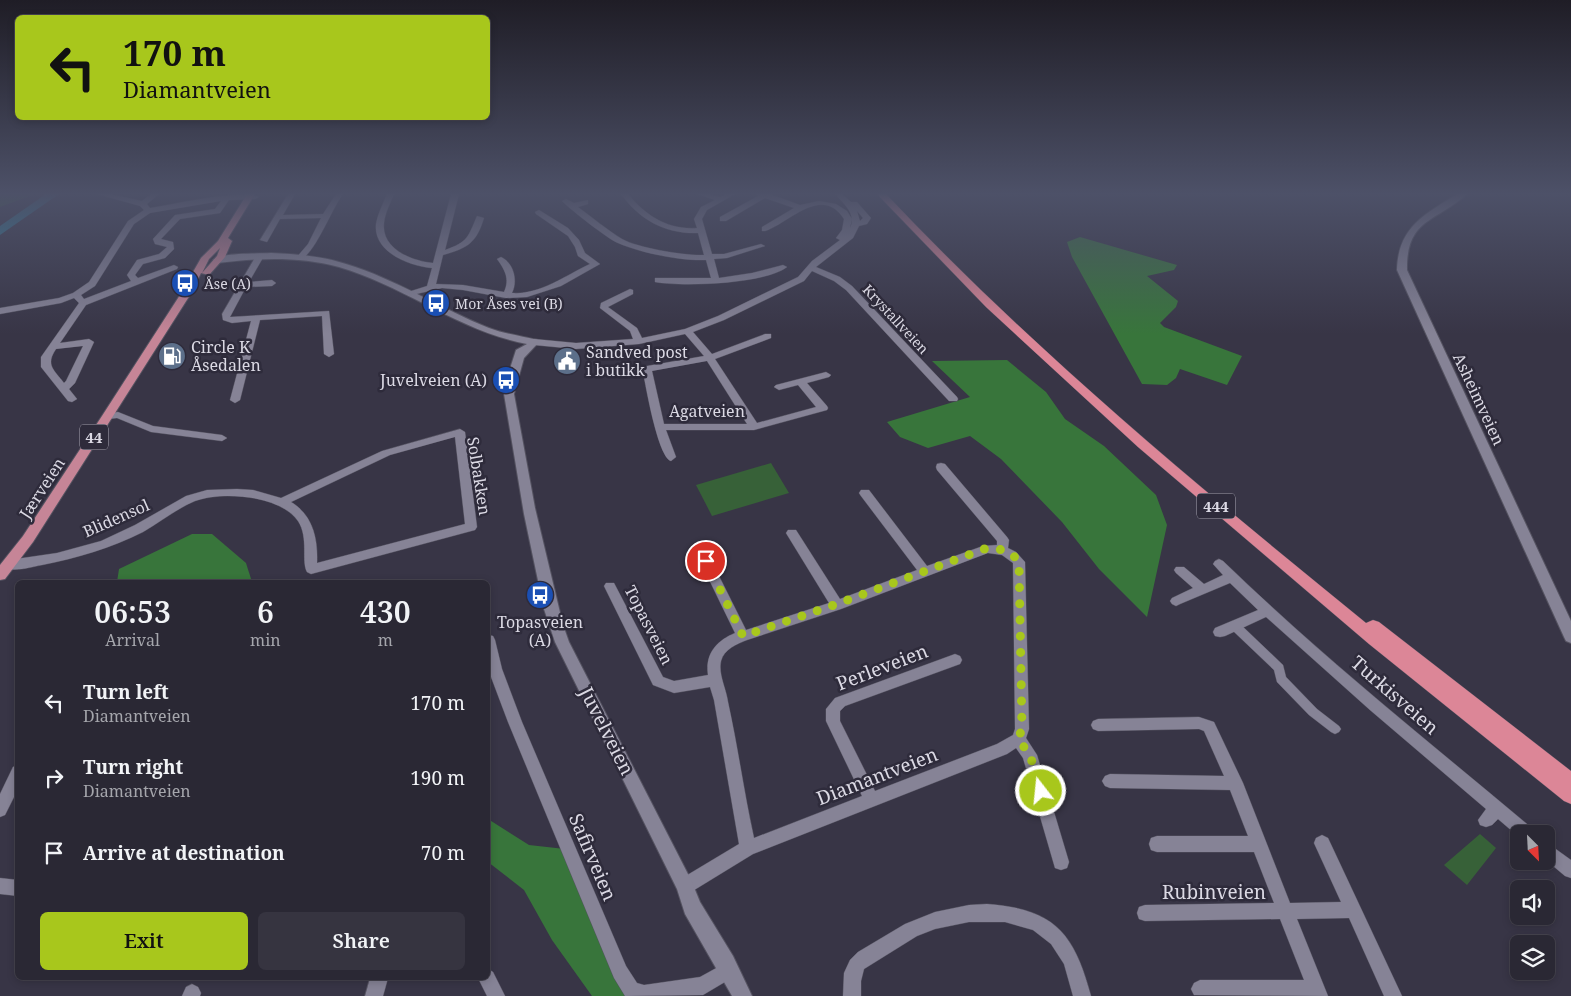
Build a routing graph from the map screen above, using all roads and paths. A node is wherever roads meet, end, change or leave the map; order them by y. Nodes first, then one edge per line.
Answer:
1 (120, 240) edge
2 (158, 240) edge
3 (223, 240) edge
4 (313, 240) edge
5 (383, 240) edge
6 (443, 240) edge
7 (471, 240) edge
8 (577, 240) edge
9 (619, 240) edge
10 (705, 240) edge
11 (837, 240) edge
12 (844, 240) edge
13 (926, 240) edge
14 (936, 240) edge
15 (1406, 240) edge
16 (761, 246) dead end
17 (439, 254) junction
18 (260, 256) junction
19 (710, 257) junction
20 (215, 258) junction
21 (300, 258) junction
22 (500, 258) dead end
23 (814, 262) junction
24 (436, 266) junction
25 (174, 267) dead end
26 (783, 267) dead end
27 (658, 280) dead end
28 (136, 281) junction
29 (716, 281) junction
30 (272, 283) dead end
31 (242, 285) junction
32 (431, 287) junction
33 (630, 292) dead end
34 (411, 294) junction
35 (507, 295) junction
36 (76, 296) junction
37 (83, 304) junction
38 (0, 311) edge
39 (256, 318) junction
40 (686, 332) junction
41 (768, 336) dead end
42 (529, 342) junction
43 (639, 342) junction
44 (53, 346) junction
45 (329, 354) dead end
46 (710, 358) junction
47 (646, 369) junction
48 (614, 371) dead end
49 (826, 374) dead end
50 (800, 381) junction
51 (779, 387) dead end
52 (63, 388) junction
53 (72, 399) dead end
54 (953, 399) dead end
55 (235, 400) dead end
56 (108, 416) junction
57 (660, 427) junction
58 (754, 427) junction
59 (222, 438) dead end
60 (671, 457) dead end
61 (941, 467) dead end
62 (232, 492) joint
63 (865, 493) dead end
64 (282, 502) junction
65 (792, 533) dead end
66 (1002, 549) junction
67 (706, 561) dead end
68 (1219, 564) dead end
69 (8, 565) junction
70 (1180, 570) dead end
71 (924, 571) junction
72 (0, 576) edge
73 (1231, 577) junction
74 (610, 586) dead end
75 (1202, 590) junction
76 (1176, 601) dead end
77 (837, 604) junction
78 (1267, 611) junction
79 (1235, 626) junction
80 (1220, 632) dead end
81 (743, 636) junction
82 (1571, 638) edge
83 (490, 646) edge
84 (955, 660) dead end
85 (715, 680) junction
86 (1098, 725) dead end
87 (1335, 729) dead end
88 (1018, 739) junction
89 (15, 778) edge
90 (1110, 781) dead end
91 (1571, 782) edge
92 (1235, 783) junction
93 (1571, 795) edge
94 (871, 800) junction
95 (0, 810) edge
96 (1511, 825) edge
97 (1322, 843) dead end
98 (1157, 844) dead end
99 (1257, 844) junction
100 (748, 848) junction
101 (1555, 857) edge
102 (1061, 862) dead end
103 (1571, 870) edge
104 (0, 886) edge
105 (685, 886) junction
106 (15, 888) edge
107 (1354, 910) junction
108 (1145, 913) dead end
109 (1284, 913) junction
110 (729, 970) junction
111 (378, 980) edge
112 (489, 980) edge
113 (1200, 990) dead end
114 (1317, 993) edge
115 (374, 996) edge
116 (496, 996) edge
117 (742, 996) edge
118 (852, 996) edge
119 (1082, 996) edge
120 (1393, 996) edge

1 - 36 street
2 - 28 street
3 - 20 main road, Jærveien / 44
4 - 21 street
5 - 24 street
6 - 17 street
7 - 17 street
8 - 35 street
9 - 19 street
10 - 19 street
11 - 23 street
12 - 23 street
13 - 93 highway, 444
14 - 91 highway, 444
15 - 82 street, Asheimveien
16 - 19 street
17 - 24 street
18 - 20 street
18 - 21 street
18 - 31 street
19 - 29 street
20 - 56 main road, Jærveien / 44
21 - 34 street
22 - 35 street
23 - 40 street
23 - 54 street, Krystallveien
24 - 32 street
25 - 28 street
26 - 29 street
27 - 29 street
28 - 37 street
30 - 31 street
31 - 39 street
32 - 34 street
32 - 35 street
33 - 43 street
34 - 42 street
36 - 37 street
36 - 38 street
37 - 44 street
39 - 45 street
39 - 55 street
40 - 43 street
40 - 46 street, Agatveien
41 - 46 street
42 - 43 street
42 - 105 street, Juvelveien
44 - 52 street
44 - 52 street
46 - 47 street
46 - 58 street, Agatveien
47 - 48 street
47 - 57 street, Agatveien
49 - 50 street
50 - 51 street
50 - 58 street, Agatveien
52 - 53 street
56 - 59 street
56 - 69 main road, Jærveien / 44
57 - 58 street, Agatveien
57 - 60 street, Agatveien
61 - 66 street
62 - 64 street, Solbakken
62 - 69 street, Blidensol
63 - 71 street
64 - 64 street, Solbakken
65 - 77 street
66 - 71 street
66 - 88 street
67 - 81 street
68 - 73 street, Turkisveien
69 - 72 main road, Jærveien / 44
70 - 75 street
71 - 77 street
73 - 75 street
73 - 78 street, Turkisveien
74 - 85 street, Topasveien
75 - 76 street
77 - 81 street
78 - 79 street
78 - 96 street, Turkisveien
79 - 80 street
79 - 87 street
81 - 85 street
83 - 110 street, Safirveien
84 - 94 street, Perleveien
85 - 100 street
86 - 92 street, Rubinveien
88 - 94 street, Diamantveien
88 - 102 street
89 - 95 street
90 - 92 street
92 - 99 street, Rubinveien
94 - 100 street, Diamantveien
97 - 107 street
98 - 99 street
99 - 109 street, Rubinveien
100 - 105 street, Diamantveien
101 - 103 street
104 - 106 street
105 - 110 street, Juvelveien
107 - 109 street, Rubinveien
107 - 120 street
108 - 109 street, Rubinveien
109 - 114 street, Rubinveien
110 - 117 street, Juvelveien
111 - 115 street
112 - 116 street
113 - 114 street, Rubinveien
118 - 119 street

